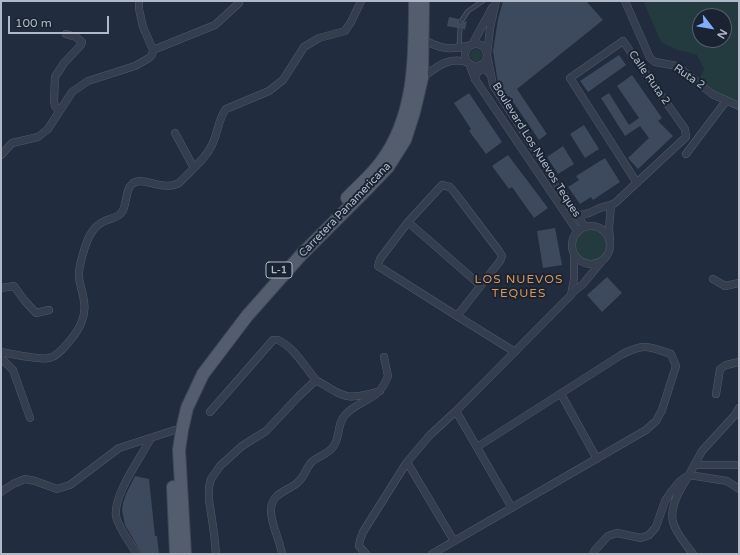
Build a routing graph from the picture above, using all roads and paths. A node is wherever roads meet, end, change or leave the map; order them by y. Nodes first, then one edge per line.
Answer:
1 (139, 1) edge
2 (361, 1) edge
3 (415, 1) edge
4 (423, 1) edge
5 (483, 1) edge
6 (496, 1) edge
7 (625, 1) edge
8 (239, 3) dead end
9 (462, 20) dead end
10 (460, 28) dead end
11 (66, 34) dead end
12 (423, 38) junction
13 (472, 45) junction
14 (459, 47) junction
15 (153, 50) junction
16 (487, 55) junction
17 (469, 63) junction
18 (490, 74) junction
19 (422, 78) junction
20 (476, 79) junction
21 (726, 101) junction
22 (739, 106) edge
23 (59, 111) junction
24 (175, 134) dead end
25 (686, 154) dead end
26 (1, 155) edge
27 (194, 168) junction
28 (637, 183) junction
29 (613, 204) junction
30 (576, 214) junction
31 (408, 222) junction
32 (585, 227) junction
33 (578, 232) junction
34 (610, 245) junction
35 (574, 254) junction
36 (603, 260) junction
37 (713, 279) dead end
38 (739, 283) edge
39 (480, 286) junction
40 (1, 288) edge
41 (572, 293) junction
42 (49, 310) dead end
43 (457, 316) junction
44 (1, 352) edge
45 (515, 352) junction
46 (384, 357) dead end
47 (1, 358) edge
48 (739, 362) edge
49 (316, 380) junction
50 (380, 391) junction
51 (561, 394) junction
52 (716, 394) dead end
53 (739, 408) edge
54 (456, 411) junction
55 (210, 412) dead end
56 (30, 418) dead end
57 (175, 430) junction
58 (151, 438) junction
59 (477, 447) junction
60 (597, 459) junction
61 (407, 462) junction
62 (695, 465) junction
63 (739, 465) edge
64 (689, 475) junction
65 (739, 490) edge
66 (1, 492) edge
67 (512, 508) junction
68 (454, 541) junction
69 (137, 554) edge
70 (176, 554) edge
71 (185, 554) edge
72 (216, 554) edge
73 (282, 554) edge
74 (366, 554) edge
75 (432, 554) edge
76 (593, 554) edge
77 (693, 554) edge

1 - 15 street
2 - 27 street
3 - 57 main road, Carretera Panamericana / L-1
4 - 12 main road, Carretera Panamericana / L-1
5 - 9 lane
6 - 13 street, Boulevard Los Nuevos Teques
6 - 16 street, Boulevard Los Nuevos Teques
7 - 21 street, Ruta 2
8 - 15 street
10 - 14 lane
11 - 23 street
12 - 14 street
12 - 19 main road, Carretera Panamericana / L-1
13 - 14 street
13 - 16 street
13 - 17 street
15 - 23 street
16 - 17 street
16 - 18 street, Boulevard Los Nuevos Teques
17 - 19 street
17 - 20 street, Boulevard Los Nuevos Teques
18 - 20 street
18 - 30 street, Boulevard Los Nuevos Teques
19 - 71 main road, Carretera Panamericana / L-1
20 - 33 street, Boulevard Los Nuevos Teques
21 - 22 street, Ruta 2
21 - 25 street
23 - 26 street
24 - 27 street
27 - 44 street
28 - 28 street, Calle Ruta 2
28 - 29 street, Calle Ruta 2
29 - 30 street
29 - 34 street
30 - 32 street, Boulevard Los Nuevos Teques
31 - 39 street
31 - 39 street
31 - 43 street
32 - 33 street
32 - 34 street
33 - 35 street
34 - 36 street
35 - 36 street
35 - 41 street
36 - 41 street
37 - 38 street
39 - 43 street
40 - 42 street
41 - 45 street
43 - 45 street
45 - 54 street
46 - 50 street
47 - 56 street
48 - 52 street
49 - 50 street
49 - 55 street
49 - 72 street
50 - 73 street
51 - 59 street
51 - 60 street
51 - 60 street
53 - 62 street
54 - 59 street
54 - 61 street
57 - 58 street
57 - 70 main road, Carretera Panamericana / L-1
58 - 66 street
58 - 69 street
59 - 67 street
60 - 67 street
61 - 68 street
61 - 74 street
62 - 63 street
62 - 64 street
64 - 65 street
64 - 76 street
64 - 77 street
67 - 68 street
68 - 75 street

